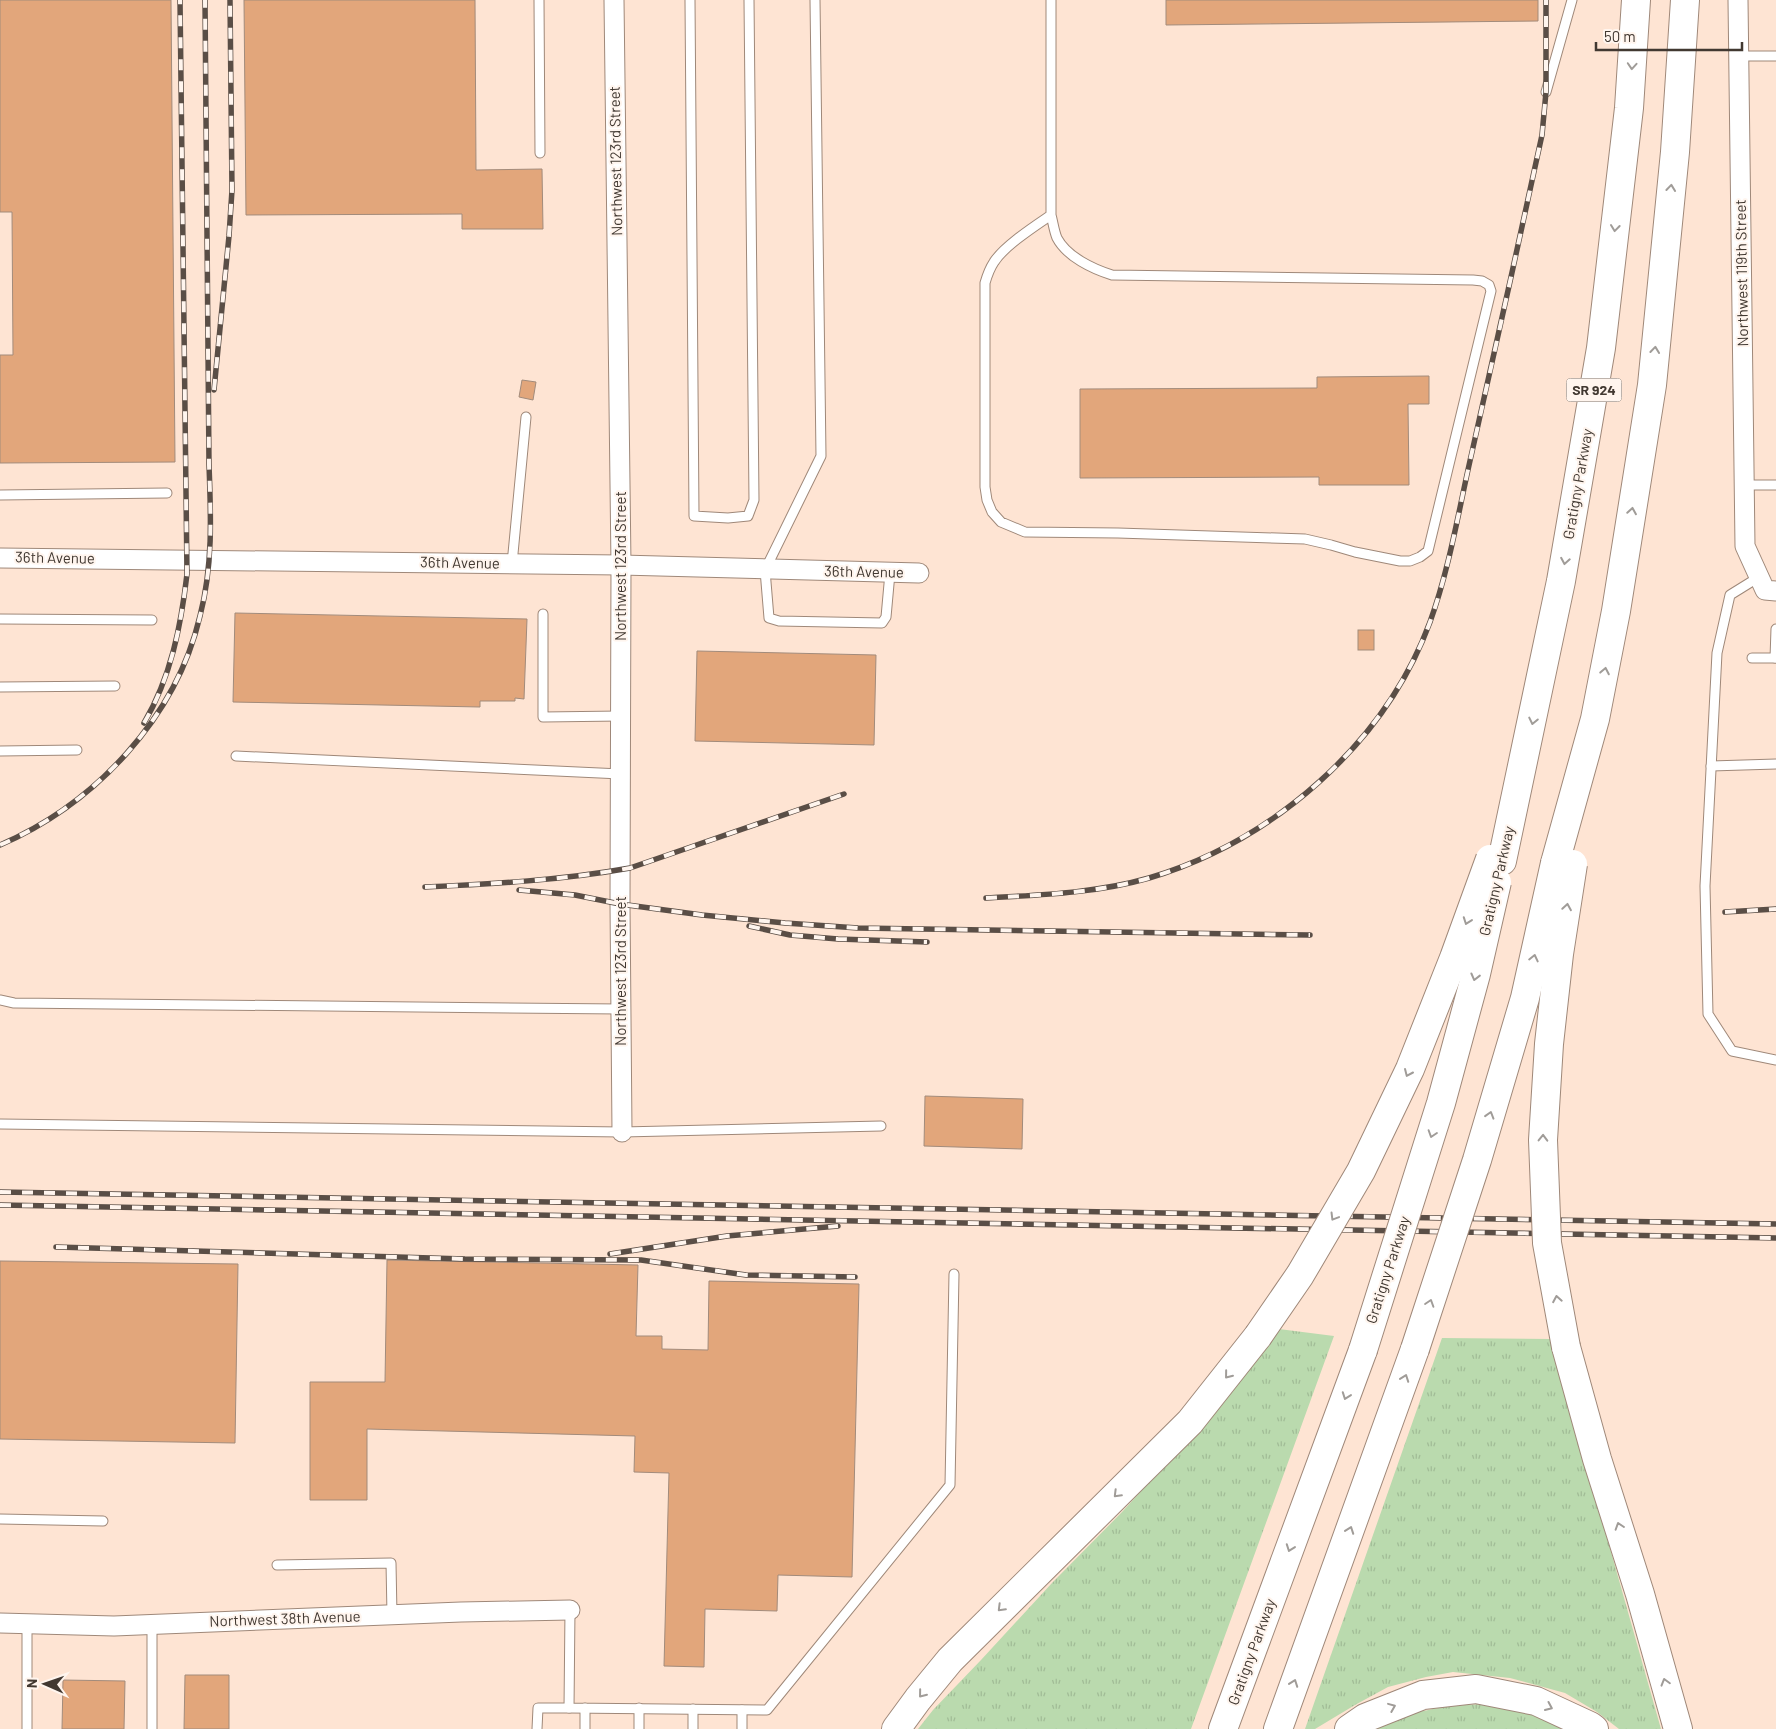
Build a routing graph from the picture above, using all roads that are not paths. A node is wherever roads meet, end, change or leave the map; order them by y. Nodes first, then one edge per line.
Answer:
1 (539, 0) edge
2 (614, 0) edge
3 (690, 0) edge
4 (749, 0) edge
5 (815, 0) edge
6 (1051, 0) edge
7 (1572, 0) edge
8 (1636, 0) edge
9 (1685, 0) edge
10 (1738, 0) edge
11 (1739, 56) junction
12 (1776, 56) edge
13 (1546, 92) dead end
14 (540, 153) dead end
15 (1051, 215) junction
16 (526, 417) dead end
17 (1745, 485) junction
18 (1776, 485) edge
19 (167, 493) dead end
20 (0, 495) edge
21 (0, 558) edge
22 (512, 564) junction
23 (621, 565) junction
24 (765, 570) junction
25 (890, 573) junction
26 (919, 573) dead end
27 (1759, 577) junction
28 (1776, 591) edge
29 (543, 614) dead end
30 (0, 619) edge
31 (152, 620) dead end
32 (1776, 629) edge
33 (1752, 658) dead end
34 (1776, 658) edge
35 (115, 686) dead end
36 (0, 687) edge
37 (621, 716) junction
38 (77, 750) dead end
39 (0, 751) edge
40 (236, 756) dead end
41 (1776, 764) edge
42 (1711, 766) junction
43 (622, 774) junction
44 (1496, 860) junction
45 (1564, 864) junction
46 (0, 1000) edge
47 (622, 1009) junction
48 (1776, 1060) edge
49 (0, 1124) edge
50 (881, 1126) dead end
51 (622, 1132) junction
52 (954, 1274) dead end
53 (0, 1519) edge
54 (103, 1522) dead end
55 (277, 1565) dead end
56 (570, 1610) joint
57 (392, 1615) junction
58 (0, 1623) edge
59 (27, 1624) junction
60 (152, 1625) junction
61 (569, 1708) junction
62 (585, 1708) junction
63 (639, 1708) junction
64 (693, 1709) junction
65 (742, 1710) junction
66 (27, 1729) edge
67 (152, 1729) edge
68 (537, 1729) edge
69 (585, 1729) edge
70 (639, 1729) edge
71 (692, 1729) edge
72 (742, 1729) edge
73 (896, 1729) edge
74 (1223, 1729) edge
75 (1278, 1729) edge
76 (1349, 1729) edge
77 (1594, 1729) edge
78 (1678, 1729) edge

1 - 14 lane
2 - 23 street, Northwest 123rd Street
3 - 4 lane
5 - 24 lane
6 - 15 lane
7 - 13 lane
8 -> 44 highway, Gratigny Parkway / SR 924
45 -> 9 highway
10 - 11 street, Northwest 119th Street
11 - 12 lane
11 - 17 street, Northwest 119th Street
15 - 15 lane
16 - 22 lane
17 - 18 lane
17 - 27 street, Northwest 119th Street
19 - 20 lane
21 - 22 street, 36th Avenue
22 - 23 street, 36th Avenue
23 - 24 street, 36th Avenue
23 - 37 street, Northwest 123rd Street
24 - 25 street, 36th Avenue
24 - 25 lane
25 - 26 street, 36th Avenue
27 - 28 street
27 - 42 lane
29 - 37 lane
30 - 31 lane
32 - 34 lane
33 - 34 lane
35 - 36 lane
37 - 43 street, Northwest 123rd Street
38 - 39 lane
40 - 43 lane
41 - 42 lane
42 - 48 lane
43 - 47 street, Northwest 123rd Street
44 -> 73 highway, bridge
44 -> 74 highway, Gratigny Parkway, bridge
75 -> 45 highway, bridge
78 -> 45 highway, bridge
46 - 47 lane
47 - 51 street, Northwest 123rd Street
49 - 51 lane
50 - 51 lane
52 - 65 lane
53 - 54 lane
55 - 57 lane
56 - 57 street, Northwest 38th Avenue
56 - 61 lane
57 - 60 street, Northwest 38th Avenue
58 - 59 street, Northwest 38th Avenue
59 - 60 street, Northwest 38th Avenue
59 - 66 lane
60 - 67 lane
61 - 62 lane
61 - 68 lane
62 - 63 lane
62 - 69 lane
63 - 64 lane
63 - 70 lane
64 - 65 lane
64 - 71 lane
65 - 72 lane
76 -> 77 highway

